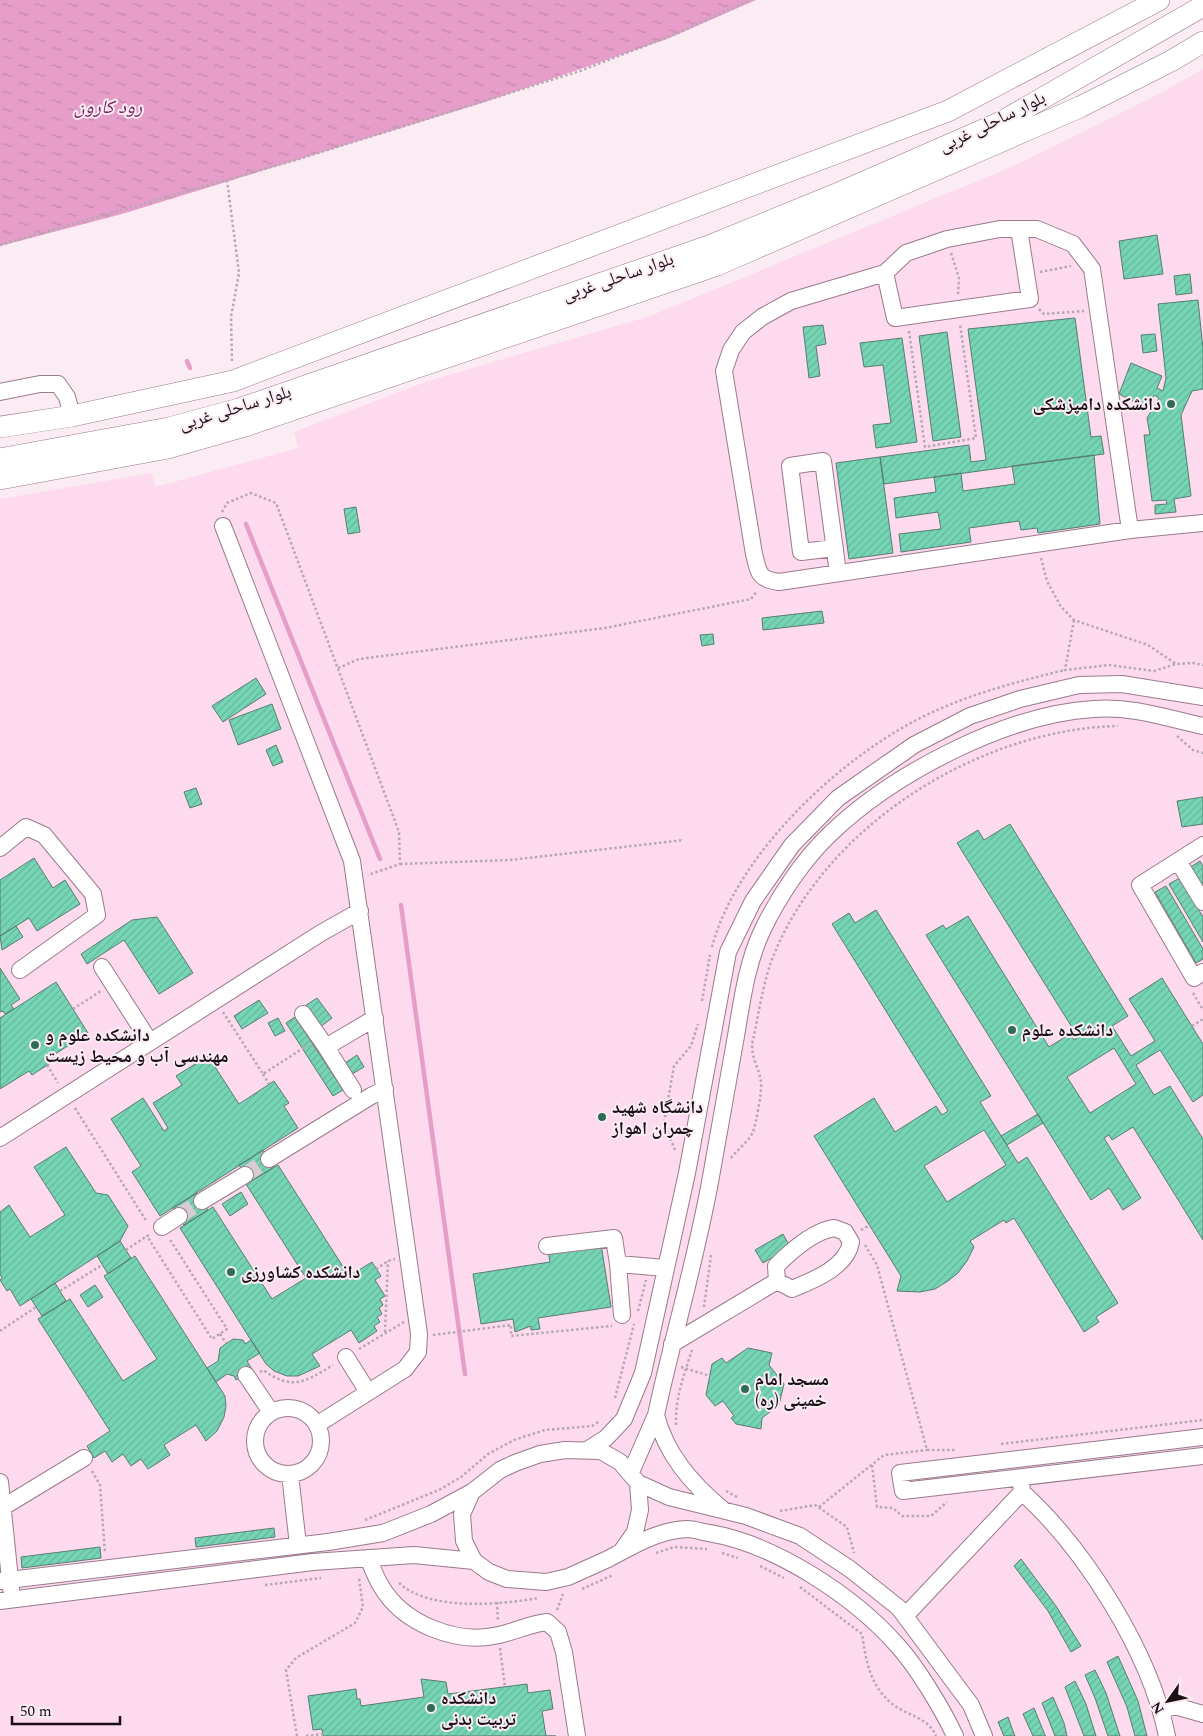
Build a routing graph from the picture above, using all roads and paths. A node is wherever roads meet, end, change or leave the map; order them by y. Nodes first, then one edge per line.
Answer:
1 (750, 0) edge
2 (1159, 0) edge
3 (1203, 6) edge
4 (1203, 42) edge
5 (227, 180) junction
6 (1019, 229) junction
7 (947, 239) junction
8 (0, 245) edge
9 (1087, 263) junction
10 (885, 273) junction
11 (1026, 274) junction
12 (1030, 299) junction
13 (958, 309) junction
14 (1098, 310) junction
15 (907, 317) junction
16 (233, 381) junction
17 (0, 392) edge
18 (72, 416) junction
19 (0, 427) edge
20 (0, 459) edge
21 (0, 480) edge
22 (1203, 523) edge
23 (223, 526) joint
24 (1130, 530) junction
25 (1036, 544) junction
26 (835, 548) junction
27 (838, 573) junction
28 (766, 580) junction
29 (1074, 620) junction
30 (1176, 664) junction
31 (1203, 666) edge
32 (338, 669) junction
33 (1064, 670) junction
34 (1203, 697) edge
35 (1124, 726) dead end
36 (1203, 726) edge
37 (1175, 735) dead end
38 (1203, 753) edge
39 (684, 840) dead end
40 (1203, 845) edge
41 (0, 848) edge
42 (1178, 861) junction
43 (400, 864) junction
44 (355, 880) junction
45 (1203, 902) edge
46 (360, 911) junction
47 (102, 967) dead end
48 (20, 970) dead end
49 (1203, 972) edge
50 (112, 984) junction
51 (215, 1001) junction
52 (702, 1005) dead end
53 (73, 1009) dead end
54 (303, 1014) dead end
55 (375, 1018) junction
56 (1203, 1019) edge
57 (698, 1022) dead end
58 (1192, 1026) dead end
59 (150, 1042) junction
60 (323, 1042) junction
61 (263, 1074) junction
62 (269, 1084) dead end
63 (385, 1089) junction
64 (353, 1090) dead end
65 (0, 1138) edge
66 (675, 1150) dead end
67 (269, 1159) tunnel mouth
68 (725, 1164) dead end
69 (687, 1173) junction
70 (245, 1175) tunnel mouth
71 (711, 1178) junction
72 (202, 1201) tunnel mouth
73 (679, 1211) junction
74 (178, 1216) tunnel mouth
75 (702, 1216) junction
76 (870, 1226) dead end
77 (162, 1227) dead end
78 (853, 1235) junction
79 (147, 1236) dead end
80 (547, 1246) dead end
81 (712, 1248) dead end
82 (126, 1250) dead end
83 (388, 1261) dead end
84 (618, 1264) junction
85 (102, 1265) dead end
86 (649, 1266) junction
87 (666, 1268) junction
88 (777, 1281) junction
89 (60, 1292) dead end
90 (36, 1307) dead end
91 (622, 1315) joint
92 (701, 1326) junction
93 (0, 1331) edge
94 (385, 1332) dead end
95 (220, 1334) dead end
96 (419, 1337) junction
97 (226, 1343) dead end
98 (672, 1344) junction
99 (346, 1357) dead end
100 (246, 1375) dead end
101 (368, 1392) junction
102 (614, 1401) dead end
103 (271, 1412) junction
104 (656, 1415) junction
105 (604, 1418) dead end
106 (1203, 1420) edge
107 (318, 1424) junction
108 (676, 1430) dead end
109 (1203, 1436) edge
110 (995, 1445) dead end
111 (965, 1448) dead end
112 (587, 1450) junction
113 (927, 1450) junction
114 (1203, 1456) edge
115 (84, 1458) joint
116 (1173, 1459) junction
117 (1203, 1468) edge
118 (290, 1474) junction
119 (634, 1478) junction
120 (0, 1482) edge
121 (1021, 1484) junction
122 (725, 1490) dead end
123 (472, 1492) junction
124 (741, 1498) dead end
125 (819, 1507) junction
126 (1, 1508) edge
127 (723, 1511) junction
128 (776, 1512) dead end
129 (364, 1520) dead end
130 (298, 1545) junction
131 (710, 1550) dead end
132 (621, 1552) junction
133 (718, 1552) dead end
134 (105, 1553) dead end
135 (648, 1556) dead end
136 (855, 1558) dead end
137 (742, 1559) dead end
138 (474, 1561) junction
139 (757, 1565) dead end
140 (367, 1568) junction
141 (617, 1573) dead end
142 (5, 1580) edge
143 (787, 1580) dead end
144 (794, 1583) dead end
145 (575, 1591) dead end
146 (569, 1592) dead end
147 (554, 1595) dead end
148 (545, 1596) dead end
149 (6, 1600) edge
150 (905, 1616) junction
151 (1162, 1710) junction
152 (1203, 1714) edge
153 (323, 1734) dead end
154 (297, 1736) edge
155 (306, 1736) edge
156 (577, 1736) edge
157 (936, 1736) edge
158 (954, 1736) edge
159 (984, 1736) edge
160 (1167, 1736) edge

1 - 5 path
2 - 16 main road, بلوار ساحلی غربی
3 - 20 main road, بلوار ساحلی غربی
4 - 21 main road, بلوار ساحلی غربی
5 - 8 path
5 - 16 path
6 - 7 lane
6 - 9 lane
6 - 11 lane
7 - 10 lane
7 - 13 path
9 - 11 path
9 - 14 lane
10 - 15 lane
10 - 28 lane
11 - 12 lane
12 - 13 lane
12 - 14 path
13 - 15 lane
13 - 15 path
14 - 24 lane
16 - 18 main road, بلوار ساحلی غربی
17 - 18 lane
18 - 19 main road, بلوار ساحلی غربی
22 - 24 lane
23 - 32 path
23 - 44 lane
24 - 25 lane
25 - 27 lane
25 - 29 path
26 - 26 lane
26 - 27 lane
27 - 28 lane
28 - 32 path
29 - 30 path
29 - 33 path
30 - 31 path
30 - 33 path
32 - 43 path
33 - 52 path
34 - 69 lane
35 - 68 path
36 - 71 lane
37 - 38 path
39 - 43 path
40 - 42 lane
41 - 48 lane
42 - 45 lane
42 - 49 lane
43 - 44 path
44 - 46 lane
46 - 51 lane
46 - 55 lane
47 - 50 lane
50 - 53 path
50 - 59 lane
51 - 59 lane
51 - 61 path
54 - 60 lane
55 - 60 lane
55 - 63 lane
56 - 58 path
57 - 66 path
59 - 65 lane
60 - 61 path
60 - 64 lane
61 - 62 path
63 - 67 lane
63 - 96 lane
69 - 71 lane
69 - 73 lane
70 - 72 lane
71 - 75 lane
73 - 75 lane
73 - 87 lane
74 - 77 lane
75 - 98 lane
76 - 78 path
78 - 88 lane
78 - 88 lane
78 - 113 path
79 - 82 path
80 - 84 lane
81 - 92 path
83 - 94 path
84 - 86 lane
84 - 91 lane
85 - 89 path
86 - 87 lane
86 - 102 path
87 - 112 lane
88 - 92 lane
90 - 93 path
91 - 96 path
92 - 98 lane
92 - 108 path
95 - 97 path
96 - 101 lane
98 - 104 lane
99 - 101 lane
100 - 103 lane
101 - 107 lane
103 - 107 lane
103 - 118 lane
104 - 119 lane
104 - 127 lane
105 - 129 path
106 - 110 path
107 - 118 lane
109 - 121 lane
111 - 113 path
112 - 119 lane
112 - 123 lane
113 - 125 path
114 - 116 lane
115 - 126 lane
115 - 134 path
116 - 117 lane
116 - 121 lane
118 - 130 lane
119 - 127 lane
119 - 132 lane
120 - 126 lane
121 - 150 lane
121 - 151 lane
122 - 124 path
123 - 130 lane
123 - 138 lane
125 - 128 path
125 - 136 path
126 - 142 lane
127 - 150 lane
130 - 142 lane
131 - 135 path
132 - 138 lane
132 - 158 lane
133 - 137 path
138 - 140 lane
139 - 143 path
140 - 148 path
140 - 149 lane
140 - 154 path
140 - 156 lane
141 - 145 path
142 - 149 lane
144 - 157 path
146 - 147 path
150 - 159 lane
151 - 152 lane
151 - 160 lane
153 - 155 path

